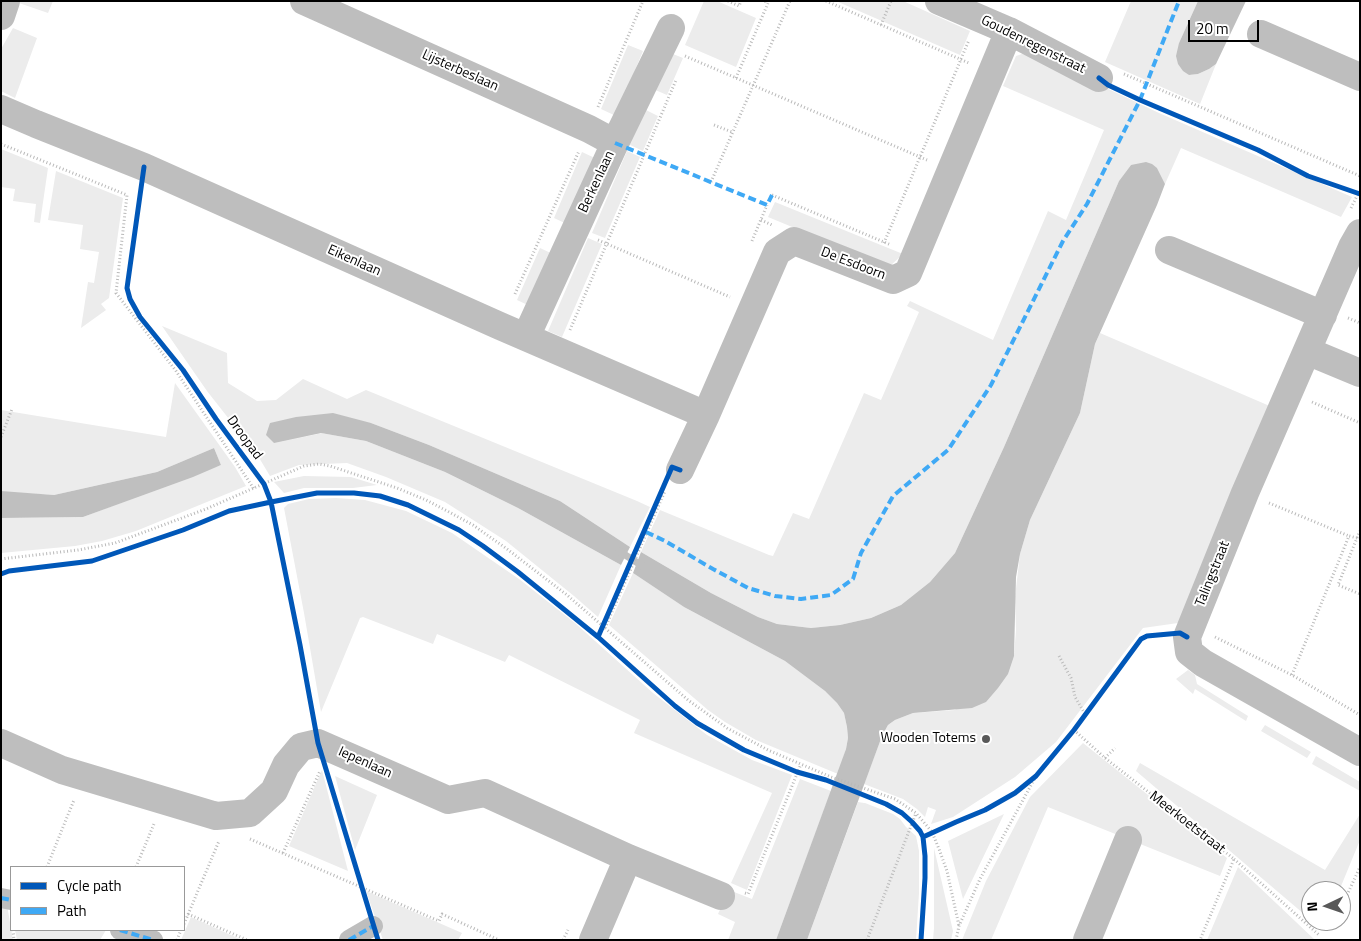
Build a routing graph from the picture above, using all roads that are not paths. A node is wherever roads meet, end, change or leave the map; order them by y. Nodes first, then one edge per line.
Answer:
1 (6, 1) edge
2 (304, 1) edge
3 (939, 1) edge
4 (1, 16) edge
5 (1009, 31) junction
6 (1261, 34) dead end
7 (666, 37) road end
8 (1360, 77) edge
9 (1099, 78) road end
10 (1, 109) edge
11 (615, 143) junction
12 (1360, 233) edge
13 (1169, 250) dead end
14 (1334, 316) junction
15 (526, 337) junction
16 (1307, 351) junction
17 (1360, 373) edge
18 (706, 415) junction
19 (680, 470) road end
20 (1, 742) edge
21 (1360, 752) edge
22 (1128, 840) dead end
23 (628, 858) junction
24 (721, 896) road end
25 (373, 926) road end
26 (123, 931) edge
27 (153, 940) edge
28 (348, 940) edge
29 (593, 940) edge
30 (1087, 940) edge

1 - 4 street
2 - 11 street, Lijsterbeslaan
3 - 5 street, Goudenregenstraat
5 - 9 street, Goudenregenstraat
5 - 18 street, De Esdoorn
6 - 8 street
7 - 11 street, Berkenlaan
10 - 15 street, Eikenlaan
11 - 15 street, Berkenlaan
12 - 14 street, Talingstraat
13 - 14 street
14 - 16 street, Talingstraat
15 - 18 street, Eikenlaan
16 - 17 street
16 - 21 street, Talingstraat
18 - 19 street, De Esdoorn
20 - 23 street, Iepenlaan
22 - 30 street
23 - 24 street, Iepenlaan
23 - 29 street
25 - 28 street
26 - 27 street

